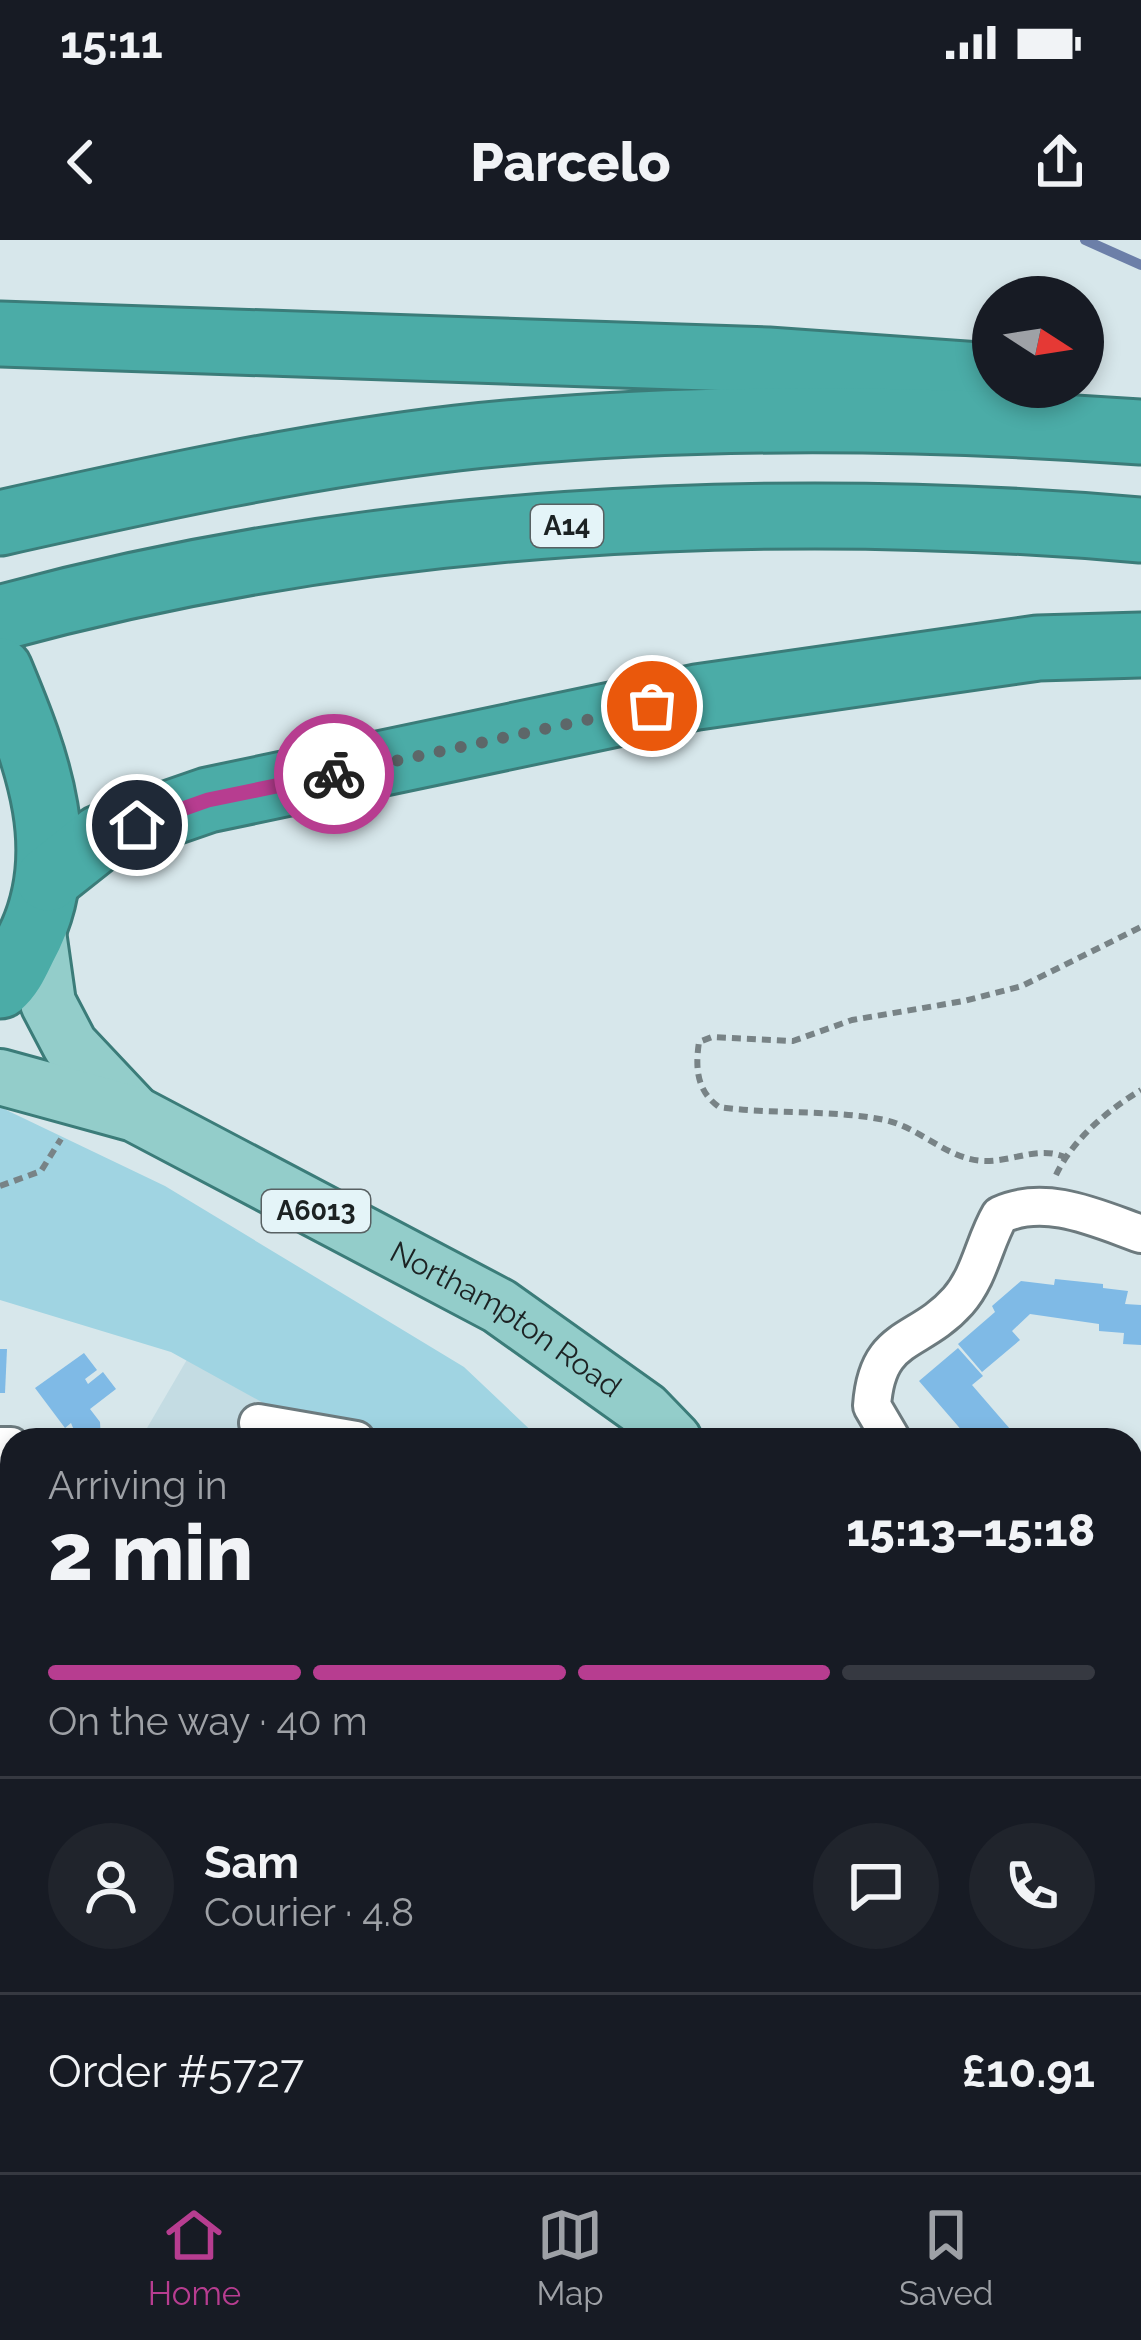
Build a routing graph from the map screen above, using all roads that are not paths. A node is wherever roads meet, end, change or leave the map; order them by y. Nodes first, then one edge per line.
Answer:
1 (0, 334) edge
2 (972, 375) edge
3 (1104, 389) edge
4 (1141, 393) edge
5 (1141, 432) edge
6 (0, 523) edge
7 (1141, 530) edge
8 (1141, 645) edge
9 (1, 654) edge
10 (43, 902) junction
11 (0, 986) edge
12 (0, 1077) edge
13 (135, 1114) junction
14 (1141, 1234) edge
15 (258, 1423) dead end
16 (287, 1428) edge
17 (662, 1428) edge
18 (885, 1428) edge

1 - 2 highway
3 - 4 highway
5 - 6 highway
7 - 9 highway, A14
8 - 10 highway
9 - 10 highway
10 - 11 highway
10 - 13 main road, Northampton Road / A6013
12 - 13 main road, Northampton Road / A6013
13 - 17 main road, Northampton Road / A6013
14 - 18 street
15 - 16 street

